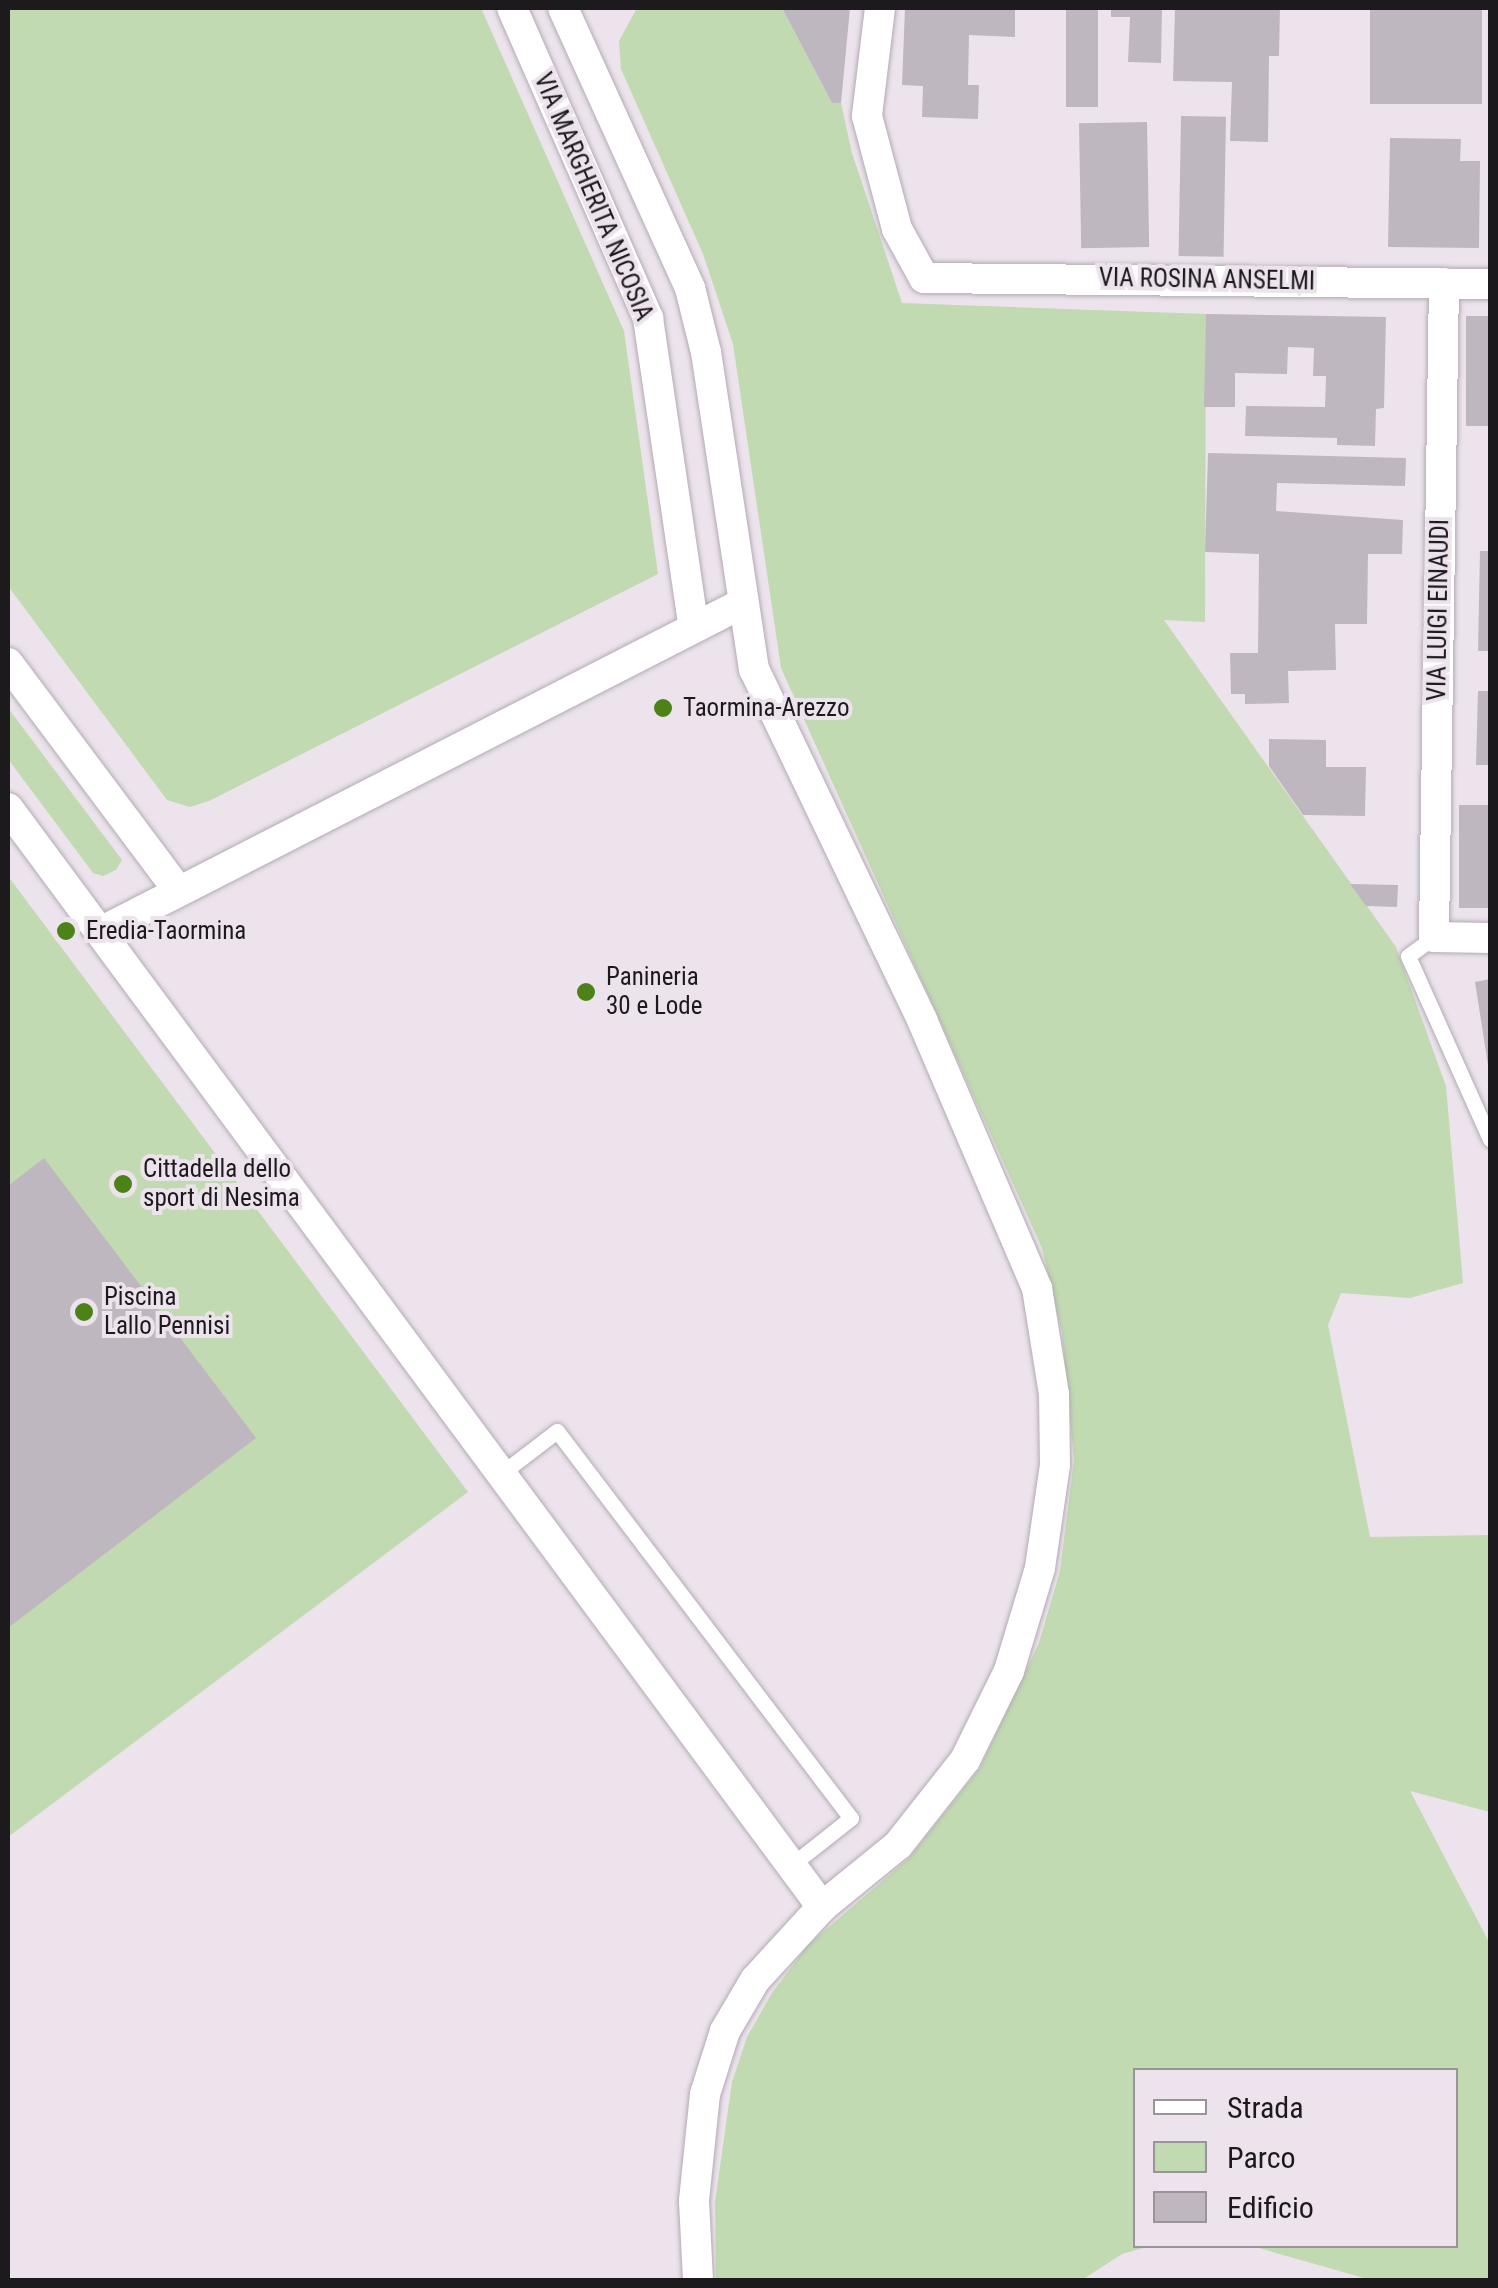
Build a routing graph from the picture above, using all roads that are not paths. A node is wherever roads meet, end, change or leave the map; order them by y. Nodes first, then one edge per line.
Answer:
1 (512, 8) edge
2 (562, 8) edge
3 (880, 8) edge
4 (1444, 282) junction
5 (1490, 284) edge
6 (743, 603) junction
7 (694, 628) junction
8 (8, 663) edge
9 (8, 808) edge
10 (177, 889) junction
11 (100, 932) junction
12 (1434, 937) junction
13 (1490, 938) edge
14 (1490, 1139) edge
15 (502, 1472) junction
16 (793, 1864) junction
17 (822, 1906) junction
18 (698, 2280) edge

1 - 7 street, VIA MARGHERITA NICOSIA
2 - 6 street, VIA MARGHERITA NICOSIA
3 - 4 street, VIA ROSINA ANSELMI
4 - 5 street, VIA ROSINA ANSELMI
4 - 12 street, VIA LUIGI EINAUDI
6 - 7 street
6 - 17 street, VIA MARGHERITA NICOSIA
7 - 10 street
8 - 10 street
9 - 11 street
10 - 11 street
11 - 15 street
12 - 13 street
12 - 14 lane
15 - 16 street
15 - 16 lane
16 - 17 street
17 - 18 street, VIA MARGHERITA NICOSIA

